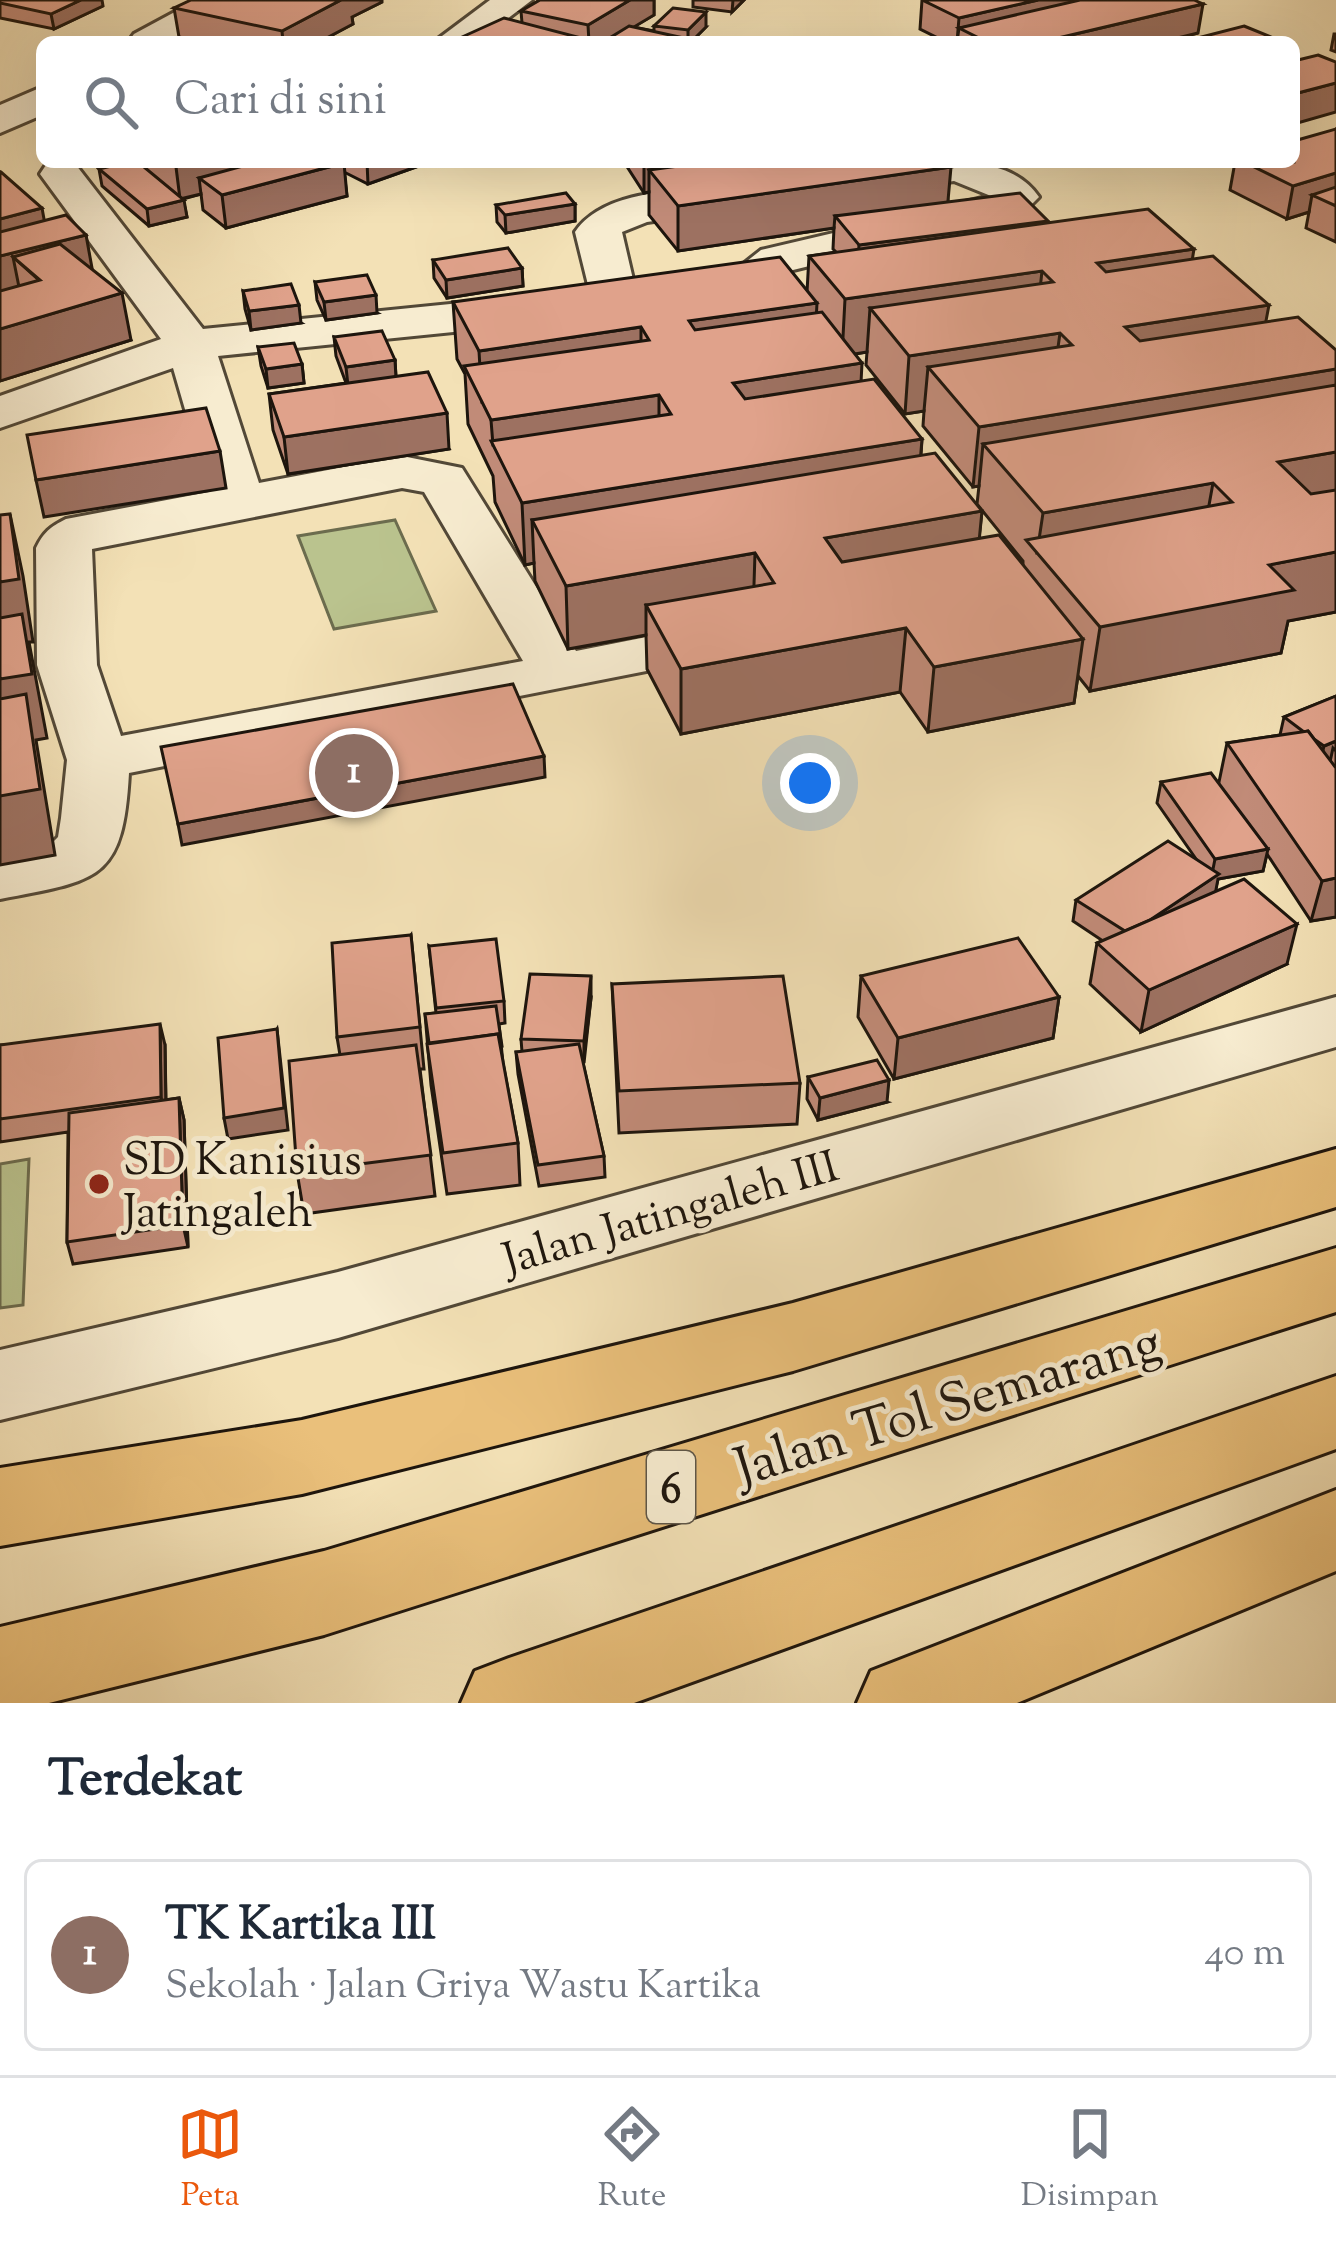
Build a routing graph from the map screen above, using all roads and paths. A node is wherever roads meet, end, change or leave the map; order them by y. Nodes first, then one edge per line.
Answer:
1 (224, 0) edge
2 (514, 0) edge
3 (158, 36) edge
4 (462, 36) edge
5 (36, 102) edge
6 (0, 122) edge
7 (62, 172) edge
8 (828, 185) edge
9 (782, 192) edge
10 (615, 301) junction
11 (190, 345) junction
12 (0, 413) edge
13 (238, 499) junction
14 (762, 632) edge
15 (559, 672) junction
16 (98, 760) junction
17 (0, 877) edge
18 (1336, 1022) edge
19 (1336, 1178) edge
20 (1336, 1280) edge
21 (0, 1385) edge
22 (1336, 1412) edge
23 (0, 1508) edge
24 (1336, 1530) edge
25 (0, 1671) edge
26 (509, 1703) edge
27 (905, 1703) edge

1 - 3 street
2 - 4 street
5 - 6 street
7 - 11 street
8 - 10 street
9 - 10 street
10 - 11 street
11 - 12 street
11 - 13 street
13 - 15 street
13 - 16 street
14 - 15 street
15 - 16 street
16 - 17 street
18 - 21 street, Jalan Jatingaleh III
19 - 23 highway
20 - 25 highway, Jalan Tol Semarang / 6
22 - 26 highway
24 - 27 highway

